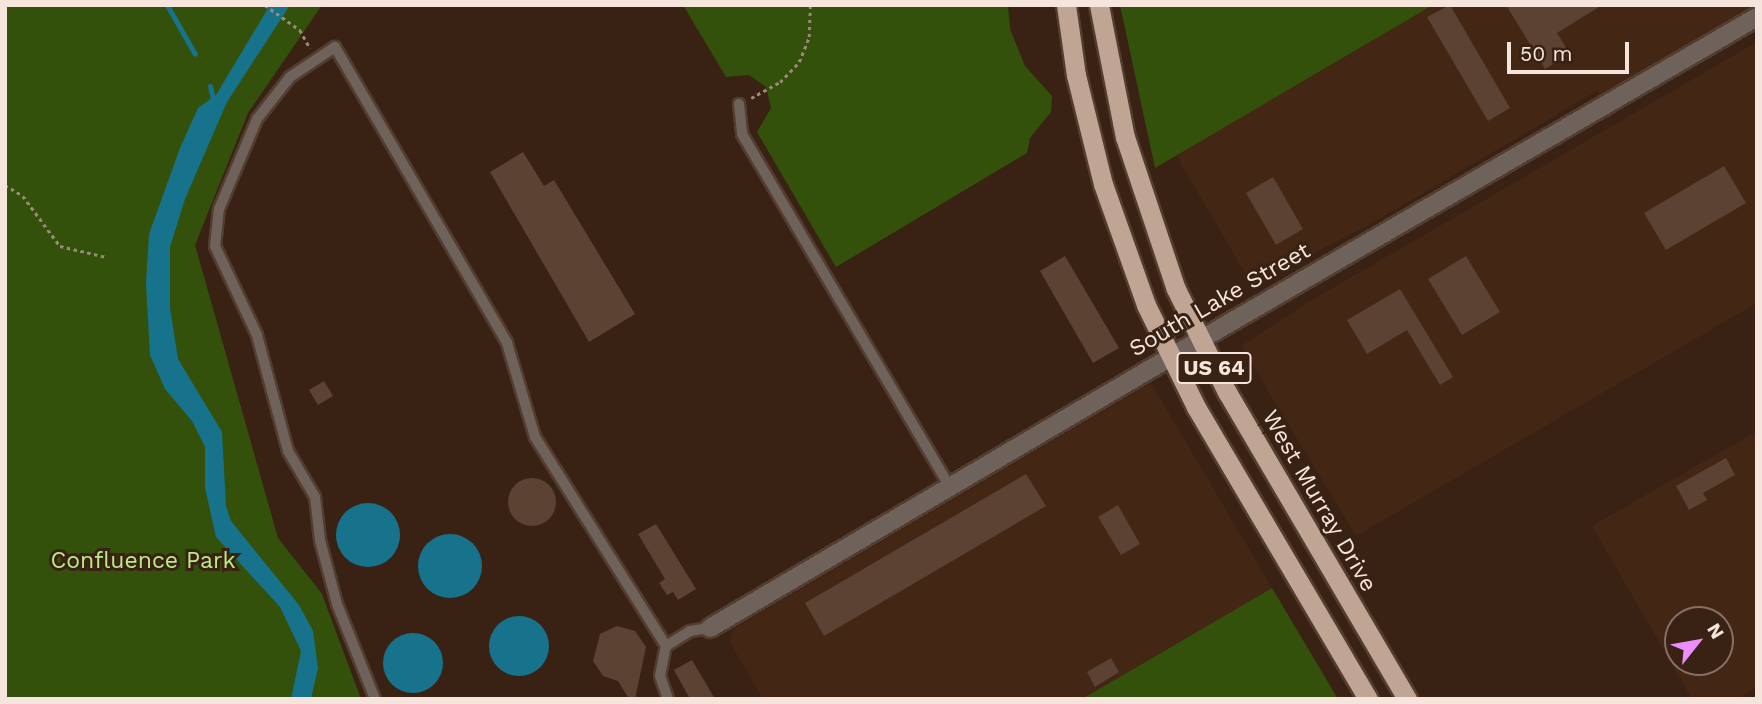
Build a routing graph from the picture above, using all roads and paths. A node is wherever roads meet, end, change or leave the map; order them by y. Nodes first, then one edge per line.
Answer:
1 (265, 5) edge
2 (810, 5) edge
3 (1066, 5) edge
4 (1099, 5) edge
5 (1757, 17) edge
6 (317, 59) junction
7 (739, 104) joint
8 (5, 185) edge
9 (106, 257) dead end
10 (1199, 341) junction
11 (1169, 358) junction
12 (950, 487) junction
13 (710, 628) joint
14 (666, 646) junction
15 (375, 699) edge
16 (668, 699) edge
17 (1368, 699) edge
18 (1407, 699) edge

1 - 6 path
2 - 7 path
3 - 11 highway, US 64
4 - 10 highway, West Murray Drive / US 64
5 - 10 street, South Lake Street
6 - 14 lane
6 - 15 lane
7 - 12 lane
8 - 9 path
10 - 11 street, South Lake Street
10 - 18 highway, West Murray Drive / US 64
11 - 12 street, South Lake Street
11 - 17 highway, US 64
12 - 13 street, South Lake Street
13 - 14 lane
14 - 16 lane

